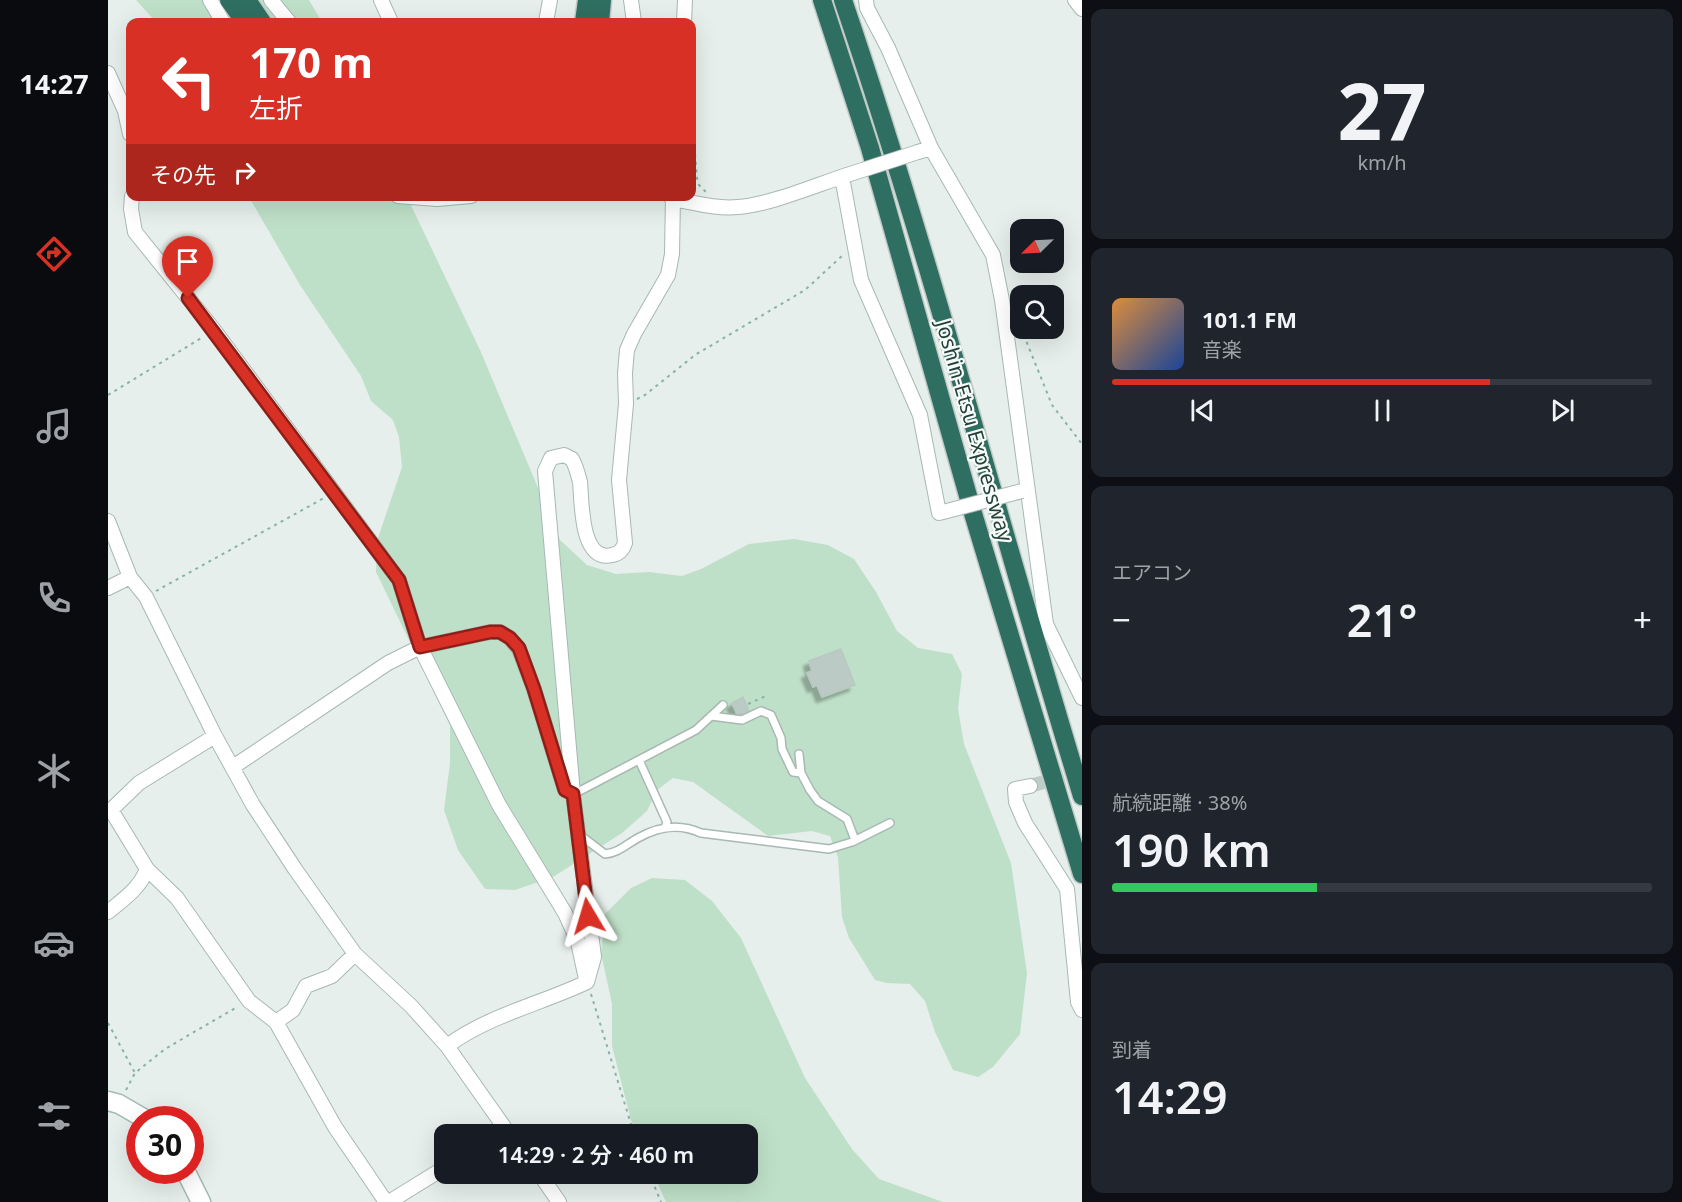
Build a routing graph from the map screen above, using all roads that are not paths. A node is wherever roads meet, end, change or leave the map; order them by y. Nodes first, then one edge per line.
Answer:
1 (210, 0) edge
2 (229, 0) edge
3 (247, 0) edge
4 (271, 0) edge
5 (381, 0) edge
6 (550, 0) edge
7 (587, 0) edge
8 (602, 0) edge
9 (632, 0) edge
10 (685, 0) edge
11 (822, 0) edge
12 (843, 0) edge
13 (866, 0) edge
14 (1075, 0) edge
15 (1082, 9) edge
16 (221, 18) edge
17 (242, 18) edge
18 (259, 18) edge
19 (287, 18) edge
20 (389, 18) edge
21 (547, 18) edge
22 (585, 18) edge
23 (600, 18) edge
24 (634, 18) edge
25 (684, 18) edge
26 (108, 73) edge
27 (126, 116) edge
28 (925, 150) junction
29 (844, 176) junction
30 (132, 201) edge
31 (672, 201) edge
32 (690, 201) edge
33 (1025, 490) junction
34 (108, 521) edge
35 (130, 577) junction
36 (108, 588) edge
37 (420, 647) junction
38 (1082, 698) edge
39 (723, 705) dead end
40 (711, 716) junction
41 (215, 736) junction
42 (799, 754) dead end
43 (639, 760) junction
44 (233, 767) junction
45 (801, 773) junction
46 (1030, 786) tunnel mouth
47 (573, 794) junction
48 (1082, 796) edge
49 (110, 810) edge
50 (890, 823) dead end
51 (664, 828) junction
52 (578, 833) junction
53 (855, 840) junction
54 (147, 869) junction
55 (1082, 874) edge
56 (108, 912) edge
57 (355, 954) junction
58 (587, 982) junction
59 (1082, 1010) edge
60 (276, 1022) junction
61 (447, 1047) junction
62 (499, 1124) edge
63 (434, 1174) edge
64 (192, 1184) edge
65 (547, 1184) edge
66 (201, 1202) edge
67 (388, 1202) edge
68 (560, 1202) edge

1 - 16 street
2 - 17 highway
3 - 18 highway
4 - 19 street
5 - 20 street
6 - 21 street
7 - 22 highway
8 - 23 highway
9 - 24 street
10 - 25 street
11 - 55 highway, Joshin-Etsu Expressway
12 - 48 highway, Joshin-Etsu Expressway
13 - 28 street
14 - 15 street
26 - 27 street
28 - 29 street, bridge
28 - 33 street
29 - 32 street
29 - 33 street, bridge
30 - 37 street
31 - 47 street
33 - 38 street
34 - 35 street
35 - 36 street
35 - 41 street
37 - 44 street
37 - 47 street
37 - 58 street
39 - 40 lane
40 - 43 lane
40 - 45 lane
41 - 44 street
41 - 49 street
42 - 45 lane
43 - 47 lane
43 - 51 lane
44 - 57 street
45 - 53 lane
46 - 59 street
47 - 52 street
49 - 54 street
50 - 53 lane
51 - 52 lane
51 - 53 lane
52 - 58 street
54 - 56 street
54 - 60 street
57 - 60 street
57 - 61 street
58 - 61 street
60 - 67 street
61 - 62 street
63 - 67 street
64 - 66 street
65 - 68 street

